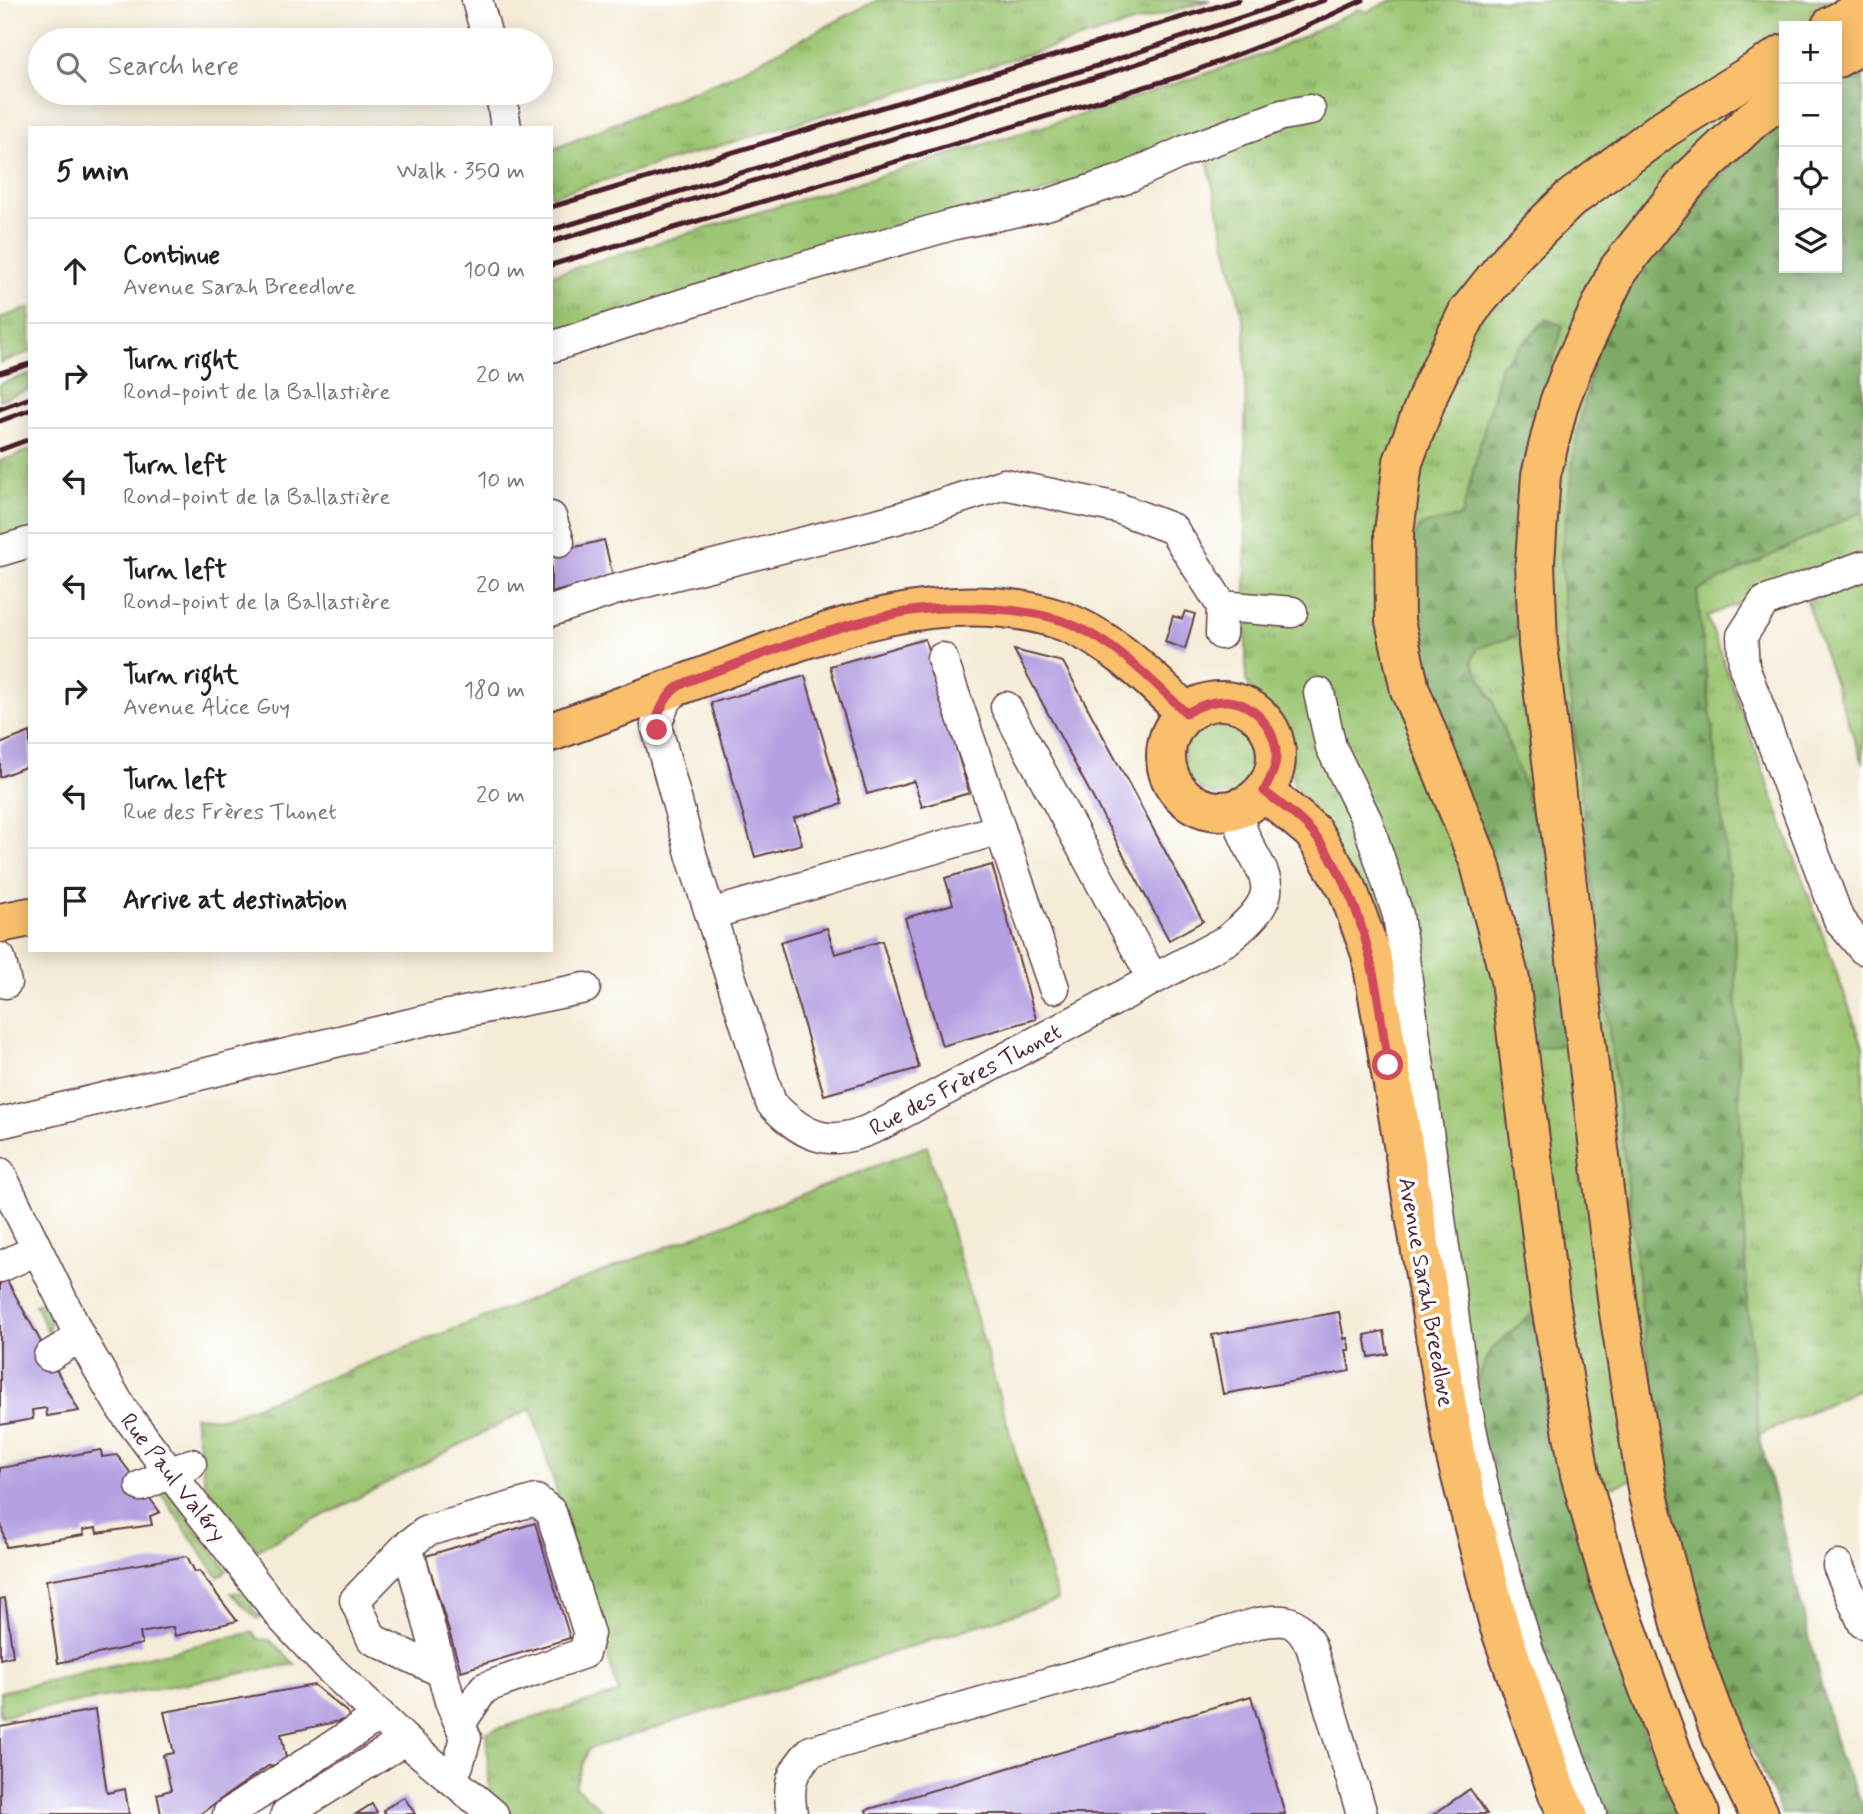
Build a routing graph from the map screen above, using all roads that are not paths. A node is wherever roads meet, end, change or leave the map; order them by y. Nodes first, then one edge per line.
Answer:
1 (477, 0) edge
2 (1863, 9) edge
3 (1840, 21) edge
4 (485, 28) edge
5 (1863, 42) edge
6 (1842, 55) edge
7 (1779, 57) edge
8 (1779, 100) edge
9 (503, 105) edge
10 (1310, 110) dead end
11 (506, 126) edge
12 (553, 346) edge
13 (28, 543) edge
14 (0, 551) edge
15 (1863, 566) edge
16 (553, 610) edge
17 (1292, 612) dead end
18 (942, 658) dead end
19 (679, 686) junction
20 (1319, 693) dead end
21 (1006, 707) dead end
22 (1186, 713) junction
23 (553, 731) edge
24 (1250, 800) junction
25 (1000, 828) junction
26 (711, 914) junction
27 (28, 917) edge
28 (0, 923) edge
29 (1863, 949) edge
30 (1153, 979) junction
31 (585, 988) dead end
32 (1054, 988) dead end
33 (0, 1123) edge
34 (0, 1173) edge
35 (37, 1250) junction
36 (0, 1267) edge
37 (80, 1337) junction
38 (49, 1356) dead end
39 (181, 1468) junction
40 (141, 1486) dead end
41 (407, 1546) junction
42 (1838, 1566) dead end
43 (1863, 1623) edge
44 (442, 1672) junction
45 (380, 1716) junction
46 (463, 1731) junction
47 (405, 1740) junction
48 (449, 1778) junction
49 (328, 1803) edge
50 (228, 1814) edge
51 (286, 1814) edge
52 (493, 1814) edge
53 (792, 1814) edge
54 (1362, 1814) edge
55 (1568, 1814) edge
56 (1591, 1814) edge
57 (1700, 1814) edge
58 (1759, 1814) edge

1 - 4 street
2 - 3 main road
5 - 6 main road
7 - 57 main road
8 - 58 main road
9 - 11 street
10 - 12 street
13 - 14 street
15 - 29 street
16 - 17 street
18 - 25 street
19 - 22 main road
19 - 23 main road
19 - 26 street, Rue des Frères Thonet
20 - 56 street
21 - 30 street
22 - 24 main road
22 - 24 main road
24 - 30 street, Rue des Frères Thonet
24 - 55 main road, Avenue Sarah Breedlove
25 - 26 street
25 - 32 street
26 - 30 street, Rue des Frères Thonet
27 - 28 main road
31 - 33 street
34 - 35 street, Rue Paul Valéry
35 - 36 street
35 - 37 street, Rue Paul Valéry
37 - 38 street
37 - 39 street, Rue Paul Valéry
39 - 40 street
39 - 45 street, Rue Paul Valéry
41 - 44 street
41 - 44 street
41 - 46 street
42 - 43 street
44 - 46 street
45 - 47 street, Rue Paul Valéry
45 - 50 street
46 - 48 street
47 - 48 street, Rue Paul Valéry
47 - 49 street
48 - 52 street, Rue Paul Valéry
49 - 51 street
53 - 54 street

